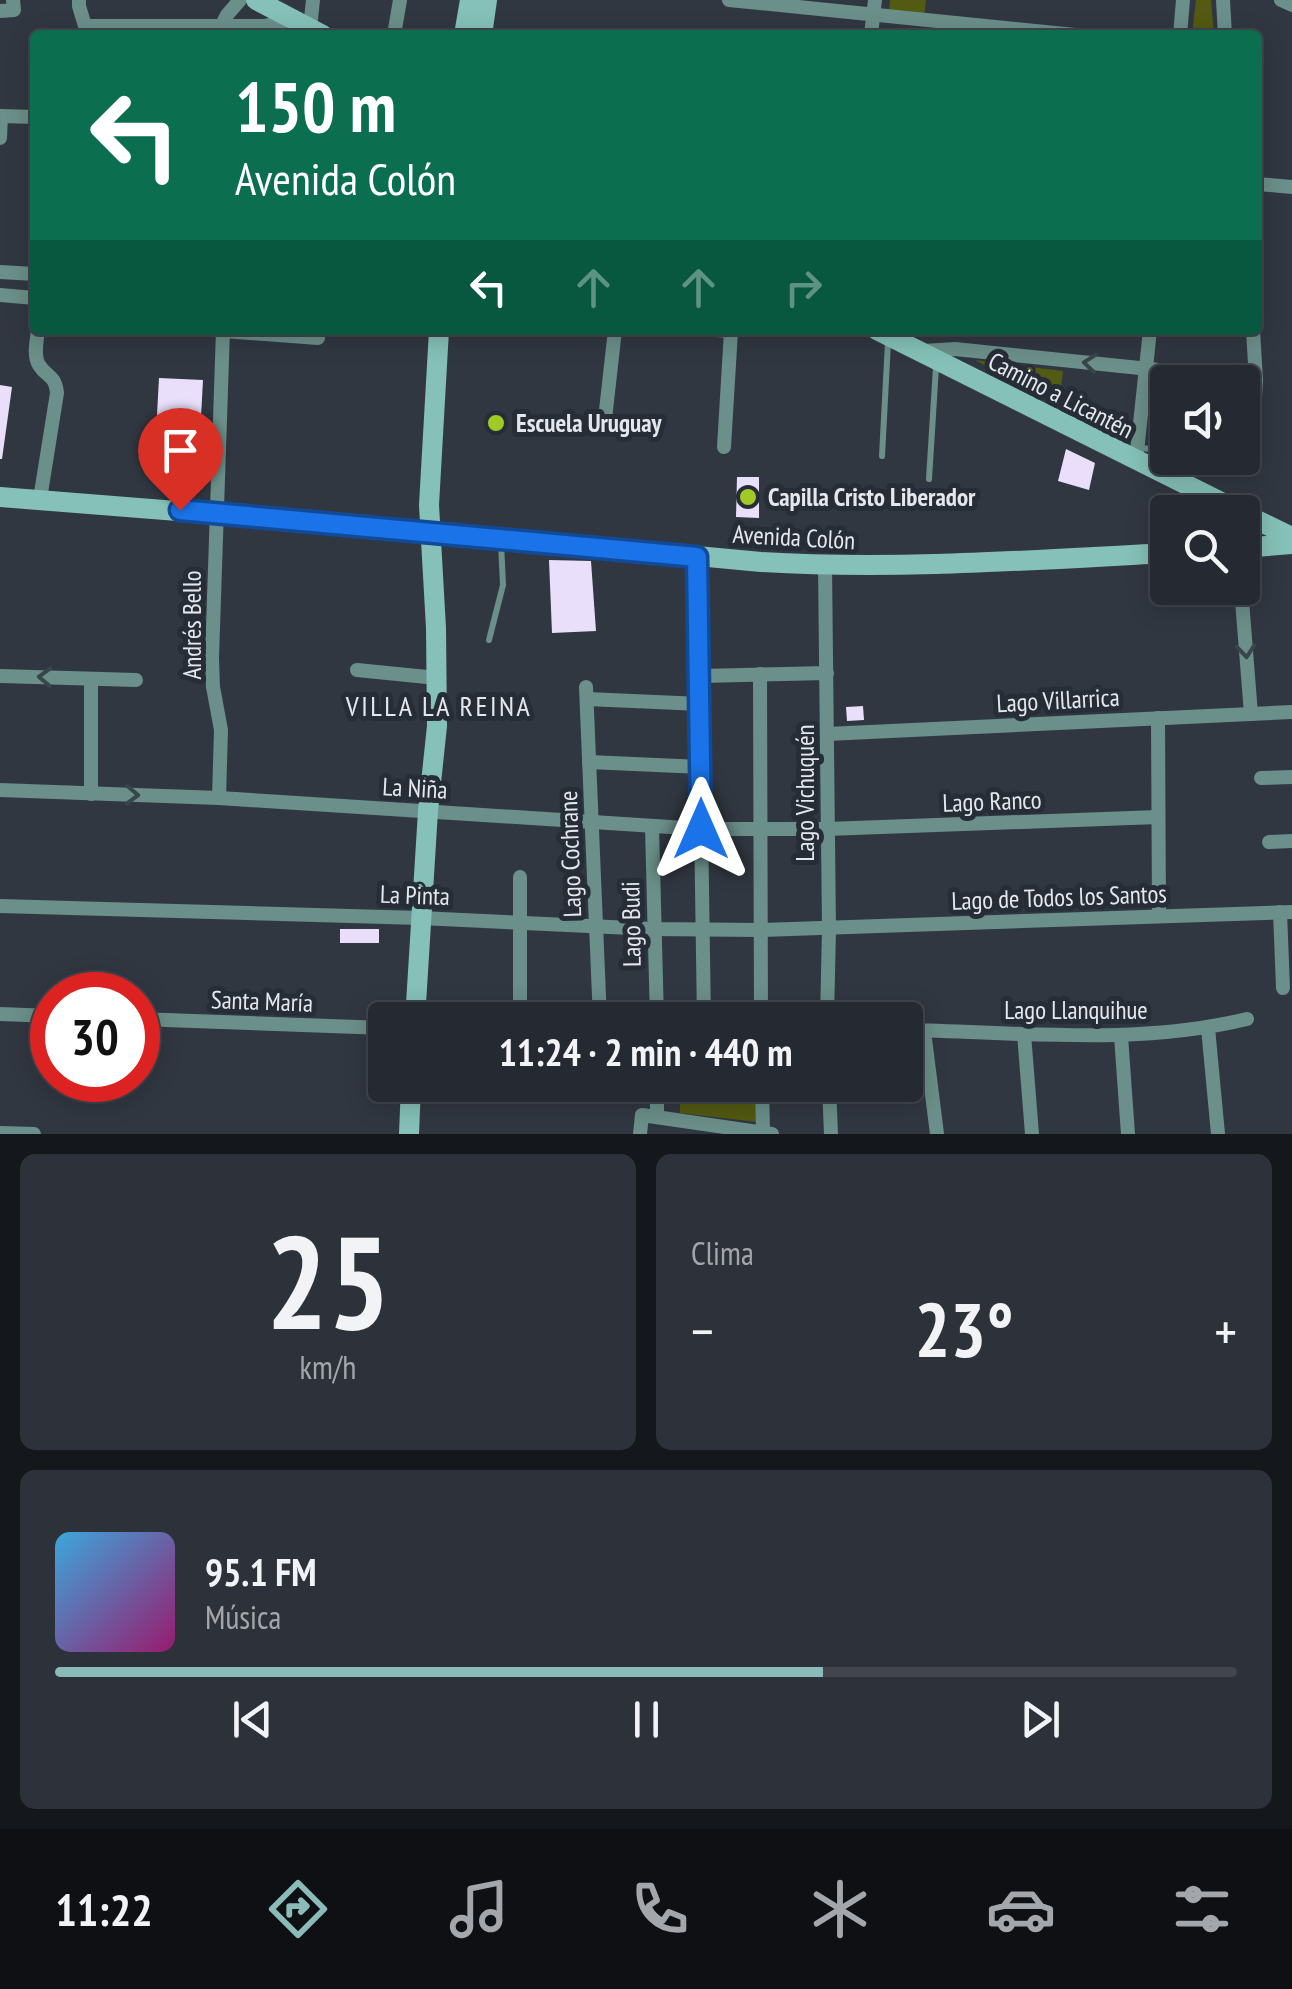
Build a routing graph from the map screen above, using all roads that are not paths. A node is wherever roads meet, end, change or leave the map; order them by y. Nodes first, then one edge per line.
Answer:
1 (79, 0) edge
2 (240, 0) edge
3 (256, 0) edge
4 (313, 0) edge
5 (400, 0) edge
6 (470, 0) edge
7 (488, 0) edge
8 (729, 0) edge
9 (1184, 0) edge
10 (1223, 0) edge
11 (1281, 0) edge
12 (1292, 5) edge
13 (874, 7) edge
14 (308, 27) edge
15 (192, 30) edge
16 (219, 30) edge
17 (228, 30) edge
18 (395, 30) edge
19 (465, 30) edge
20 (483, 30) edge
21 (1039, 30) edge
22 (1181, 30) edge
23 (1225, 30) edge
24 (1, 116) edge
25 (30, 117) edge
26 (0, 138) edge
27 (1262, 184) edge
28 (1292, 188) edge
29 (0, 272) edge
30 (30, 274) edge
31 (0, 295) edge
32 (30, 298) edge
33 (38, 335) edge
34 (223, 335) edge
35 (277, 335) edge
36 (439, 335) edge
37 (614, 335) edge
38 (730, 335) edge
39 (883, 335) edge
40 (887, 335) edge
41 (1149, 335) edge
42 (1252, 335) edge
43 (318, 338) dead end
44 (928, 356) junction
45 (1255, 365) edge
46 (1146, 369) junction
47 (1150, 369) edge
48 (604, 428) dead end
49 (724, 447) dead end
50 (1150, 452) edge
51 (1137, 454) junction
52 (882, 456) dead end
53 (929, 480) dead end
54 (1207, 495) edge
55 (0, 497) edge
56 (40, 500) junction
57 (215, 513) junction
58 (1260, 529) edge
59 (430, 532) junction
60 (501, 538) junction
61 (1284, 545) edge
62 (1150, 553) edge
63 (697, 557) junction
64 (826, 566) junction
65 (1242, 605) edge
66 (489, 640) dead end
67 (356, 670) dead end
68 (827, 673) junction
69 (760, 674) junction
70 (0, 676) edge
71 (700, 676) junction
72 (91, 678) junction
73 (436, 678) junction
74 (136, 680) dead end
75 (701, 704) junction
76 (1292, 712) edge
77 (1251, 714) junction
78 (1158, 718) junction
79 (827, 734) junction
80 (590, 762) junction
81 (701, 766) junction
82 (1292, 777) edge
83 (1260, 778) dead end
84 (0, 790) edge
85 (91, 794) junction
86 (219, 798) junction
87 (428, 812) junction
88 (1158, 817) junction
89 (592, 820) junction
90 (652, 828) junction
91 (762, 828) junction
92 (701, 829) junction
93 (827, 829) junction
94 (1268, 842) dead end
95 (1292, 842) edge
96 (520, 877) dead end
97 (0, 906) edge
98 (1286, 912) edge
99 (1159, 915) junction
100 (420, 918) junction
101 (520, 922) junction
102 (595, 926) junction
103 (653, 928) junction
104 (702, 929) junction
105 (829, 929) junction
106 (760, 930) junction
107 (1283, 988) dead end
108 (416, 1002) edge
109 (520, 1002) edge
110 (599, 1002) edge
111 (656, 1002) edge
112 (704, 1002) edge
113 (761, 1002) edge
114 (827, 1002) edge
115 (0, 1014) edge
116 (30, 1015) edge
117 (1247, 1019) dead end
118 (160, 1020) edge
119 (368, 1027) edge
120 (1208, 1028) junction
121 (924, 1030) joint
122 (1024, 1034) junction
123 (1121, 1036) junction
124 (411, 1102) edge
125 (653, 1102) edge
126 (764, 1102) edge
127 (830, 1102) edge
128 (649, 1116) junction
129 (0, 1133) edge
130 (767, 1133) edge
131 (34, 1134) edge
132 (408, 1134) edge
133 (640, 1134) edge
134 (831, 1134) edge
135 (937, 1134) edge
136 (1032, 1134) edge
137 (1128, 1134) edge
138 (1218, 1134) edge

1 - 15 street
2 - 16 street
3 - 14 street
4 - 14 street
5 - 18 street
6 - 19 street
7 - 20 street
8 - 13 street
9 - 22 street
10 - 23 street
11 - 12 street
13 - 21 street
14 - 17 street
24 - 25 street
24 - 26 street
27 - 28 street
29 - 30 street
31 - 32 street
33 - 56 street
34 - 57 street, Andrés Bello
35 - 43 street, Andrés Bello
36 - 59 street
37 - 48 street
38 - 49 street
39 - 52 lane
40 - 44 street, Camino a Licantén
41 - 46 street
42 - 45 street
46 -> 44 street
44 - 51 street, Camino a Licantén
44 - 53 lane
46 - 47 street
46 - 51 street
50 - 51 lane
51 - 54 street, Camino a Licantén
55 - 56 street, Avenida Colón
56 - 57 street, Avenida Colón
57 - 59 street, Avenida Colón
57 - 86 street, Andrés Bello
58 - 61 street, Camino a Licantén
59 - 60 street, Avenida Colón
59 - 73 street
60 - 63 street, Avenida Colón
60 - 66 lane
62 - 64 street, Avenida Colón
63 - 64 street, Avenida Colón
63 - 71 street
64 - 68 street, Lago Vichuquén
65 -> 77 street
67 - 73 street
68 - 69 street
68 - 79 street, Lago Vichuquén
69 - 71 street
69 - 91 street
72 -> 70 street
71 - 75 street
72 - 74 street
72 - 85 street
73 - 87 street
75 - 80 street, Lago Cochrane
75 - 81 street
76 - 77 street, Lago Villarrica
77 - 78 street, Lago Villarrica
78 - 79 street, Lago Villarrica
78 - 88 street
79 - 93 street, Lago Vichuquén
80 - 81 street
80 - 89 street, Lago Cochrane
81 - 92 street
82 - 83 street
84 - 85 street, La Niña
85 -> 86 street, La Niña
86 - 87 street, La Niña
87 - 89 street, La Niña
87 - 100 street
88 - 93 street, Lago Ranco
88 - 99 street
89 - 90 street, La Niña
89 - 102 street, Lago Cochrane
90 - 92 street, La Niña
90 - 103 street, Lago Budi
91 - 92 street, La Niña
91 - 93 street, La Niña
91 - 106 street
92 - 104 street
93 - 105 street, Lago Vichuquén
94 - 95 street
96 - 101 street
97 - 100 street, La Pinta
98 - 99 street, Lago de Todos los Santos
98 - 107 street
99 - 105 street, Lago de Todos los Santos
100 - 101 street, La Pinta
100 - 108 street
101 - 102 street, La Pinta
101 - 109 street
102 - 103 street, La Pinta
102 - 110 street, Lago Cochrane
103 - 104 street, La Pinta
103 - 111 street, Lago Budi
104 - 106 street, La Pinta
104 - 112 street
105 - 106 street, La Pinta
105 - 114 street, Lago Vichuquén
106 - 113 street
115 - 116 street
117 - 120 street, Lago Llanquihue
118 - 119 street, Santa María
120 - 123 street, Lago Llanquihue
120 - 138 street
121 - 122 street, Lago Llanquihue
121 - 135 street
122 - 123 street, Lago Llanquihue
122 - 136 street
123 - 137 street
124 - 132 street
125 - 128 street
126 - 130 street
127 - 134 street
128 - 130 street
128 - 133 street
129 - 131 street

